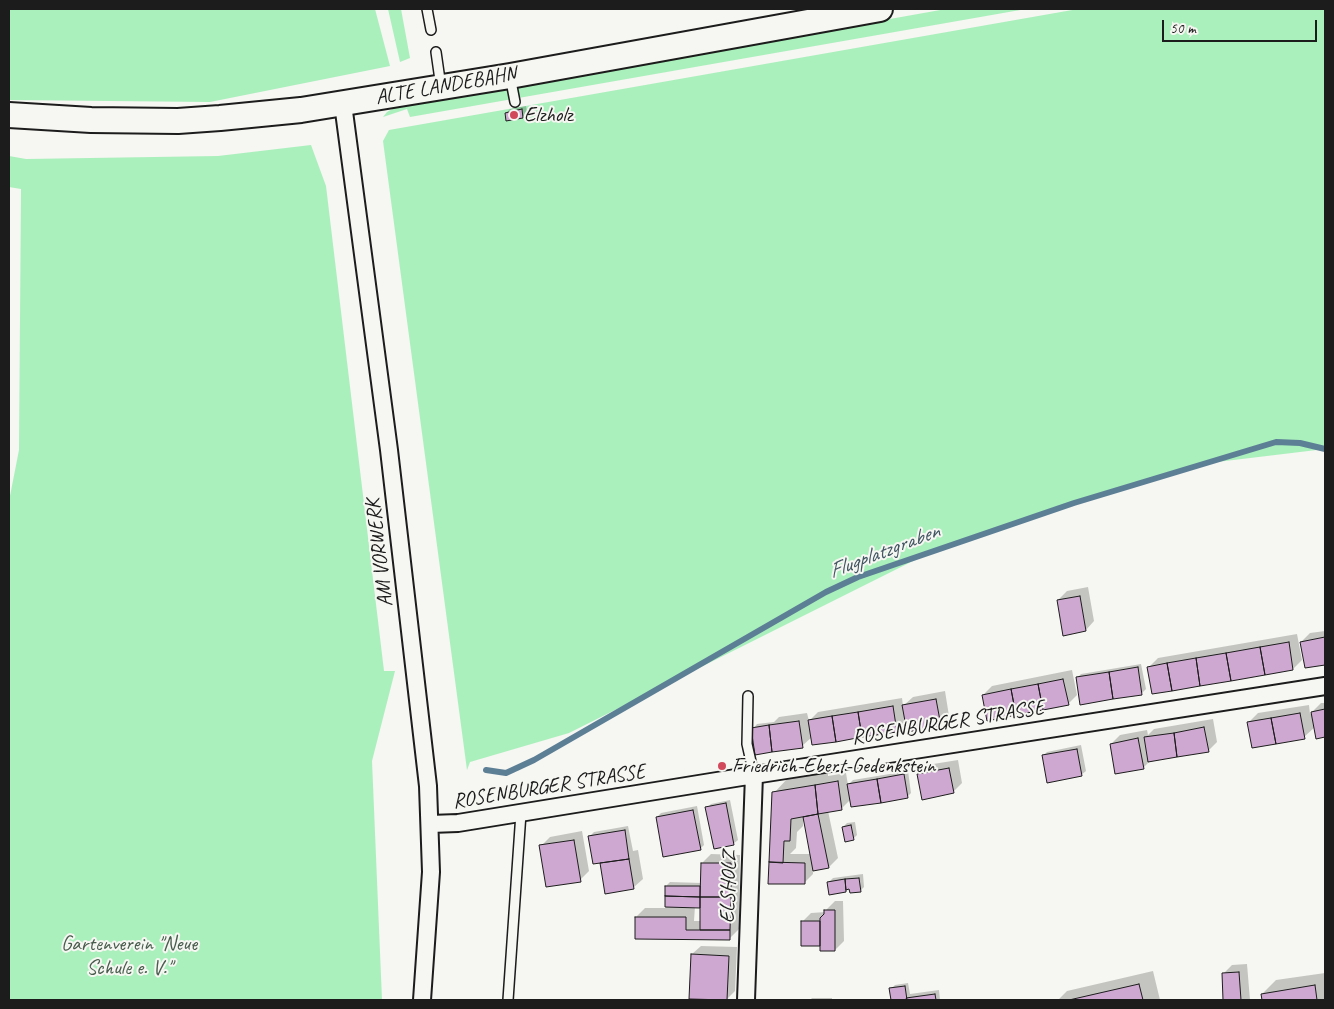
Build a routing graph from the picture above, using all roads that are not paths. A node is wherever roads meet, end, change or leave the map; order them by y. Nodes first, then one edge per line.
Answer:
1 (427, 9) edge
2 (880, 9) edge
3 (431, 30) dead end
4 (436, 52) dead end
5 (510, 76) junction
6 (441, 87) junction
7 (515, 102) dead end
8 (343, 104) junction
9 (9, 115) edge
10 (1325, 686) edge
11 (748, 696) dead end
12 (754, 775) junction
13 (520, 813) junction
14 (430, 824) junction
15 (422, 1000) edge
16 (508, 1000) edge
17 (746, 1000) edge

1 - 3 lane
2 - 5 main road, ALTE LANDEBAHN
4 - 6 lane
5 - 6 main road, ALTE LANDEBAHN
5 - 7 lane
6 - 8 main road, ALTE LANDEBAHN
8 - 9 main road, ALTE LANDEBAHN
8 - 14 street, AM VORWERK
10 - 12 street, ROSENBURGER STRASSE
11 - 12 lane
12 - 13 street, ROSENBURGER STRASSE
12 - 17 street, ELSHOLZ
13 - 14 street, ROSENBURGER STRASSE
13 - 16 lane
14 - 15 street, AM VORWERK

